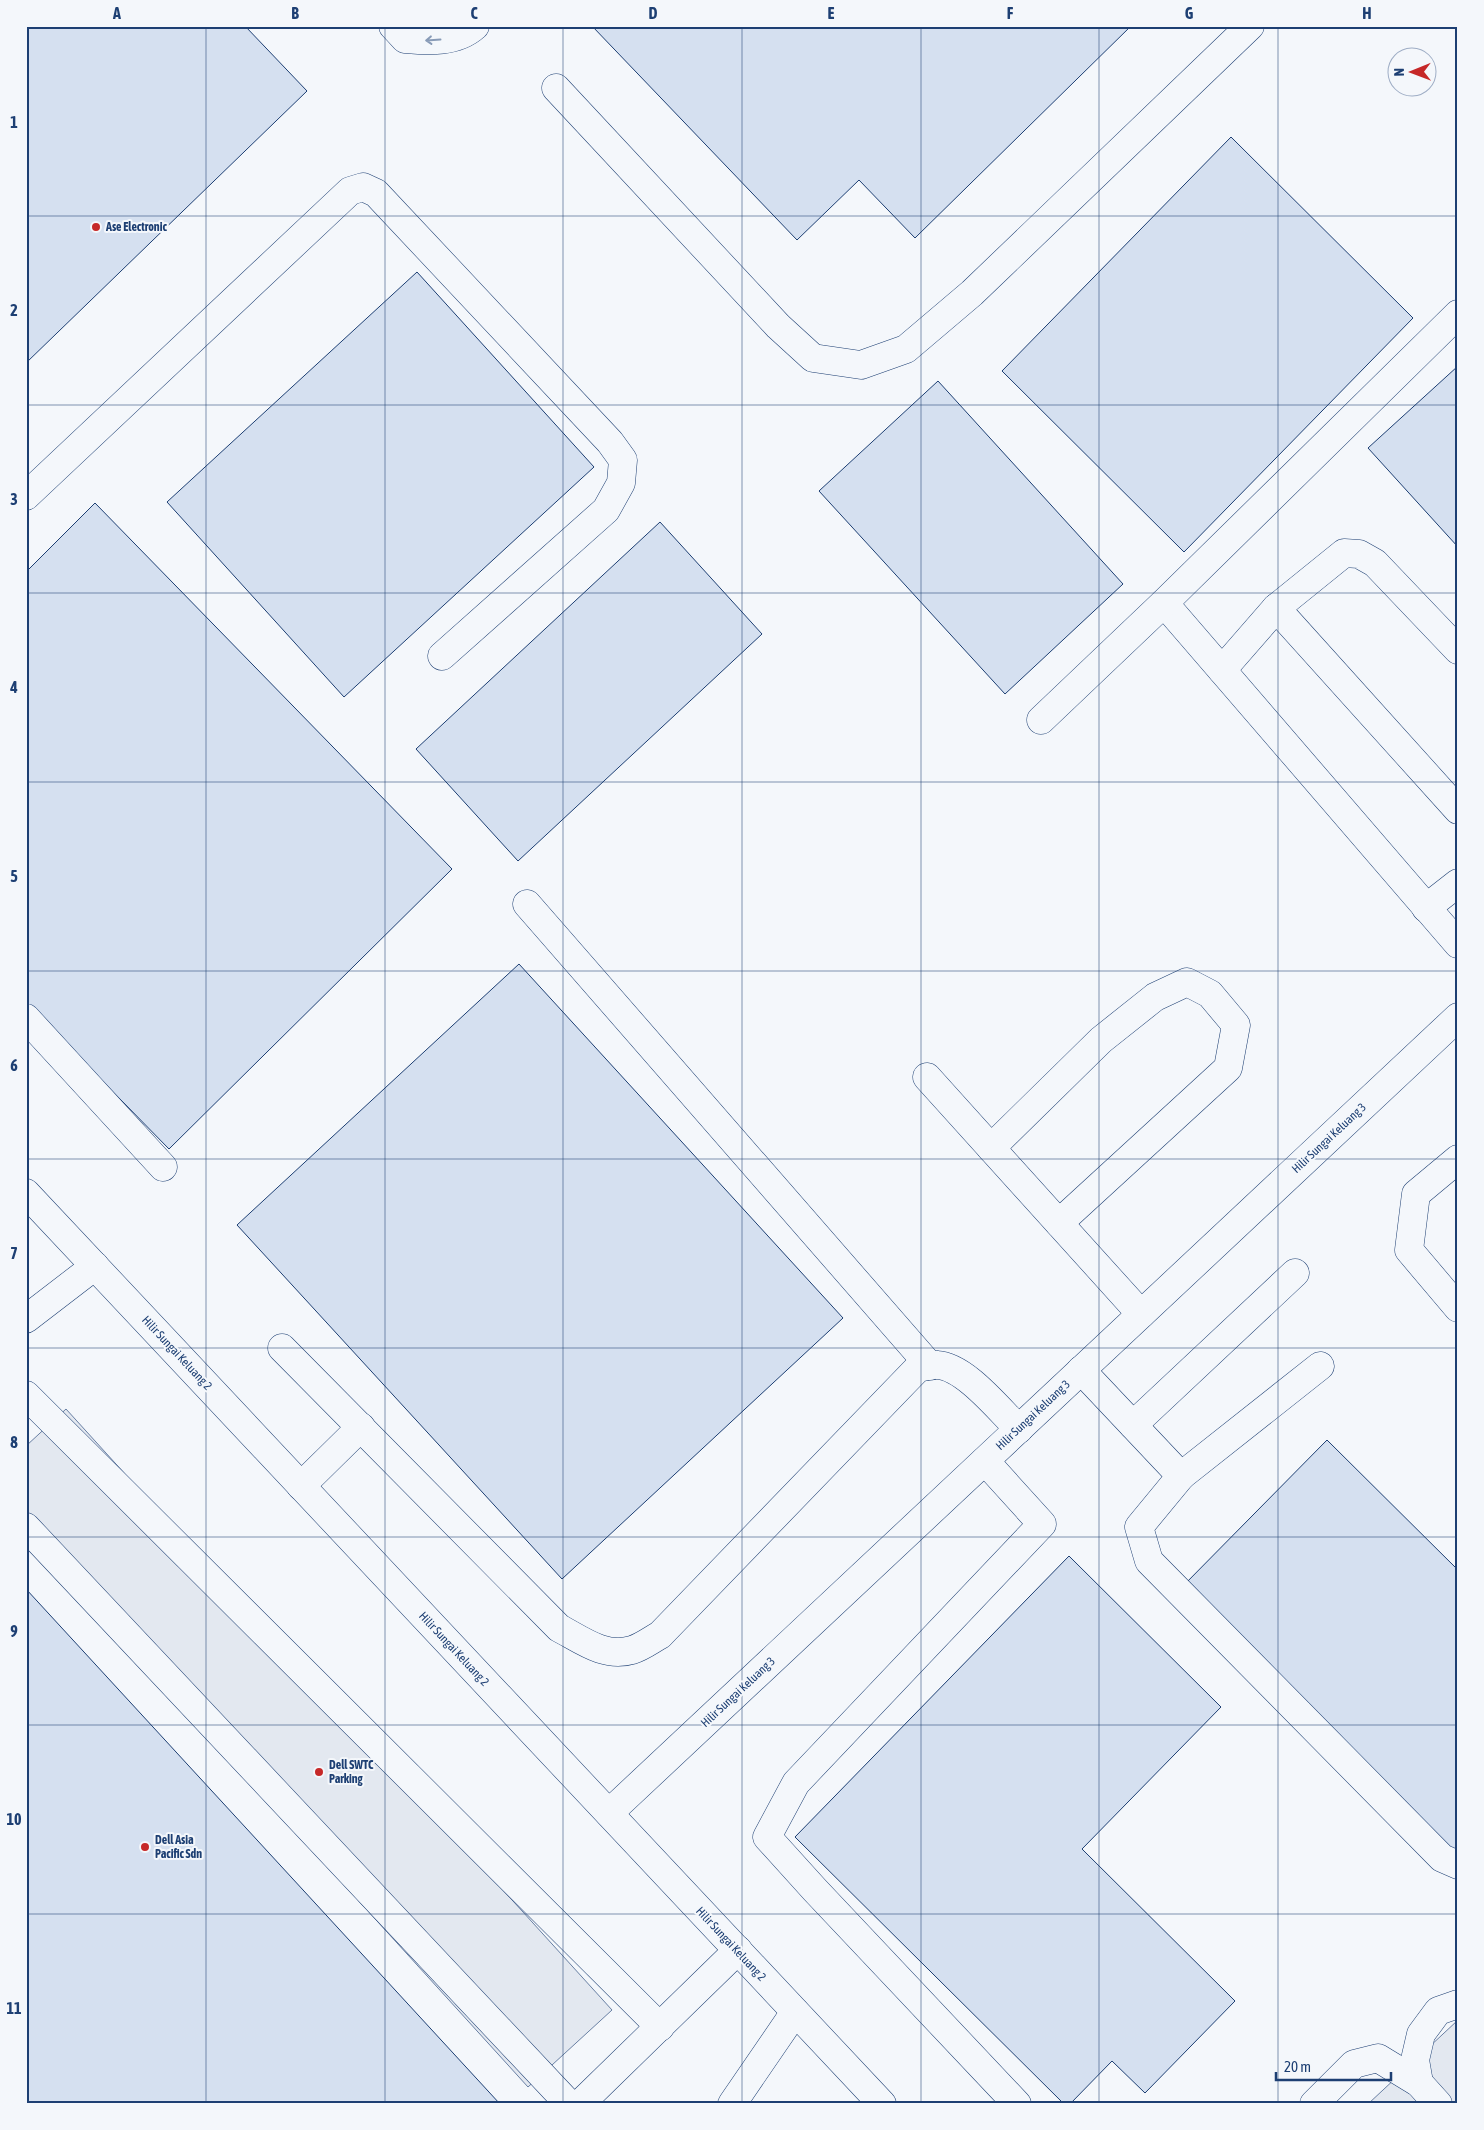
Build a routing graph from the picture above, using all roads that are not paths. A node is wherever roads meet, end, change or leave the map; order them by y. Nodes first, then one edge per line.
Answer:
1 (393, 26) edge
2 (475, 26) edge
3 (1250, 26) edge
4 (556, 88) dead end
5 (1458, 314) edge
6 (26, 496) edge
7 (1164, 603) junction
8 (1276, 608) junction
9 (1458, 650) edge
10 (442, 656) dead end
11 (1222, 670) junction
12 (1041, 720) dead end
13 (1458, 810) edge
14 (1458, 883) edge
15 (527, 904) dead end
16 (1426, 908) junction
17 (1458, 944) edge
18 (1458, 1017) edge
19 (26, 1018) edge
20 (927, 1077) dead end
21 (992, 1148) junction
22 (1458, 1159) edge
23 (163, 1167) dead end
24 (26, 1193) edge
25 (1059, 1223) junction
26 (95, 1266) junction
27 (1295, 1273) dead end
28 (1458, 1308) edge
29 (1141, 1314) junction
30 (26, 1319) edge
31 (282, 1348) dead end
32 (930, 1366) junction
33 (1320, 1366) dead end
34 (1081, 1370) junction
35 (26, 1394) edge
36 (1133, 1425) junction
37 (361, 1427) junction
38 (1018, 1429) junction
39 (985, 1461) junction
40 (1181, 1476) junction
41 (301, 1486) junction
42 (26, 1527) edge
43 (609, 1813) junction
44 (1458, 1865) edge
45 (738, 1950) junction
46 (1458, 2004) edge
47 (795, 2012) junction
48 (660, 2027) junction
49 (1419, 2083) junction
50 (569, 2104) edge
51 (580, 2104) edge
52 (732, 2104) edge
53 (882, 2104) edge
54 (1017, 2104) edge
55 (1314, 2104) edge
56 (1438, 2104) edge

2 -> 1 street
3 - 4 street
5 - 7 street
6 - 10 street
7 - 11 street
7 - 12 street
8 - 9 street
8 - 11 street
8 - 13 street
11 - 16 street
14 - 16 street
15 - 32 street
16 - 17 street
18 - 29 street, Hilir Sungai Keluang 3
19 - 23 street
20 - 21 street
21 - 25 street
21 - 25 street
22 - 28 street
24 - 26 street, Hilir Sungai Keluang 2
25 - 29 street
26 - 30 street
26 - 41 street, Hilir Sungai Keluang 2
27 - 36 street
29 - 34 street, Hilir Sungai Keluang 3
31 - 37 street
32 - 37 street
32 - 38 street
33 - 40 street
34 - 36 street
34 - 38 street, Hilir Sungai Keluang 3
35 - 48 street
36 - 40 street
37 - 41 street
38 - 39 street, Hilir Sungai Keluang 3
39 - 43 street, Hilir Sungai Keluang 3
39 - 54 street
40 - 44 street
41 - 43 street, Hilir Sungai Keluang 2
42 - 50 street
43 - 45 street, Hilir Sungai Keluang 2
45 - 47 street, Hilir Sungai Keluang 2
45 - 48 street
46 - 49 street
47 - 52 street
47 - 53 street, Hilir Sungai Keluang 2
48 - 51 street
49 - 55 street
49 - 56 street

